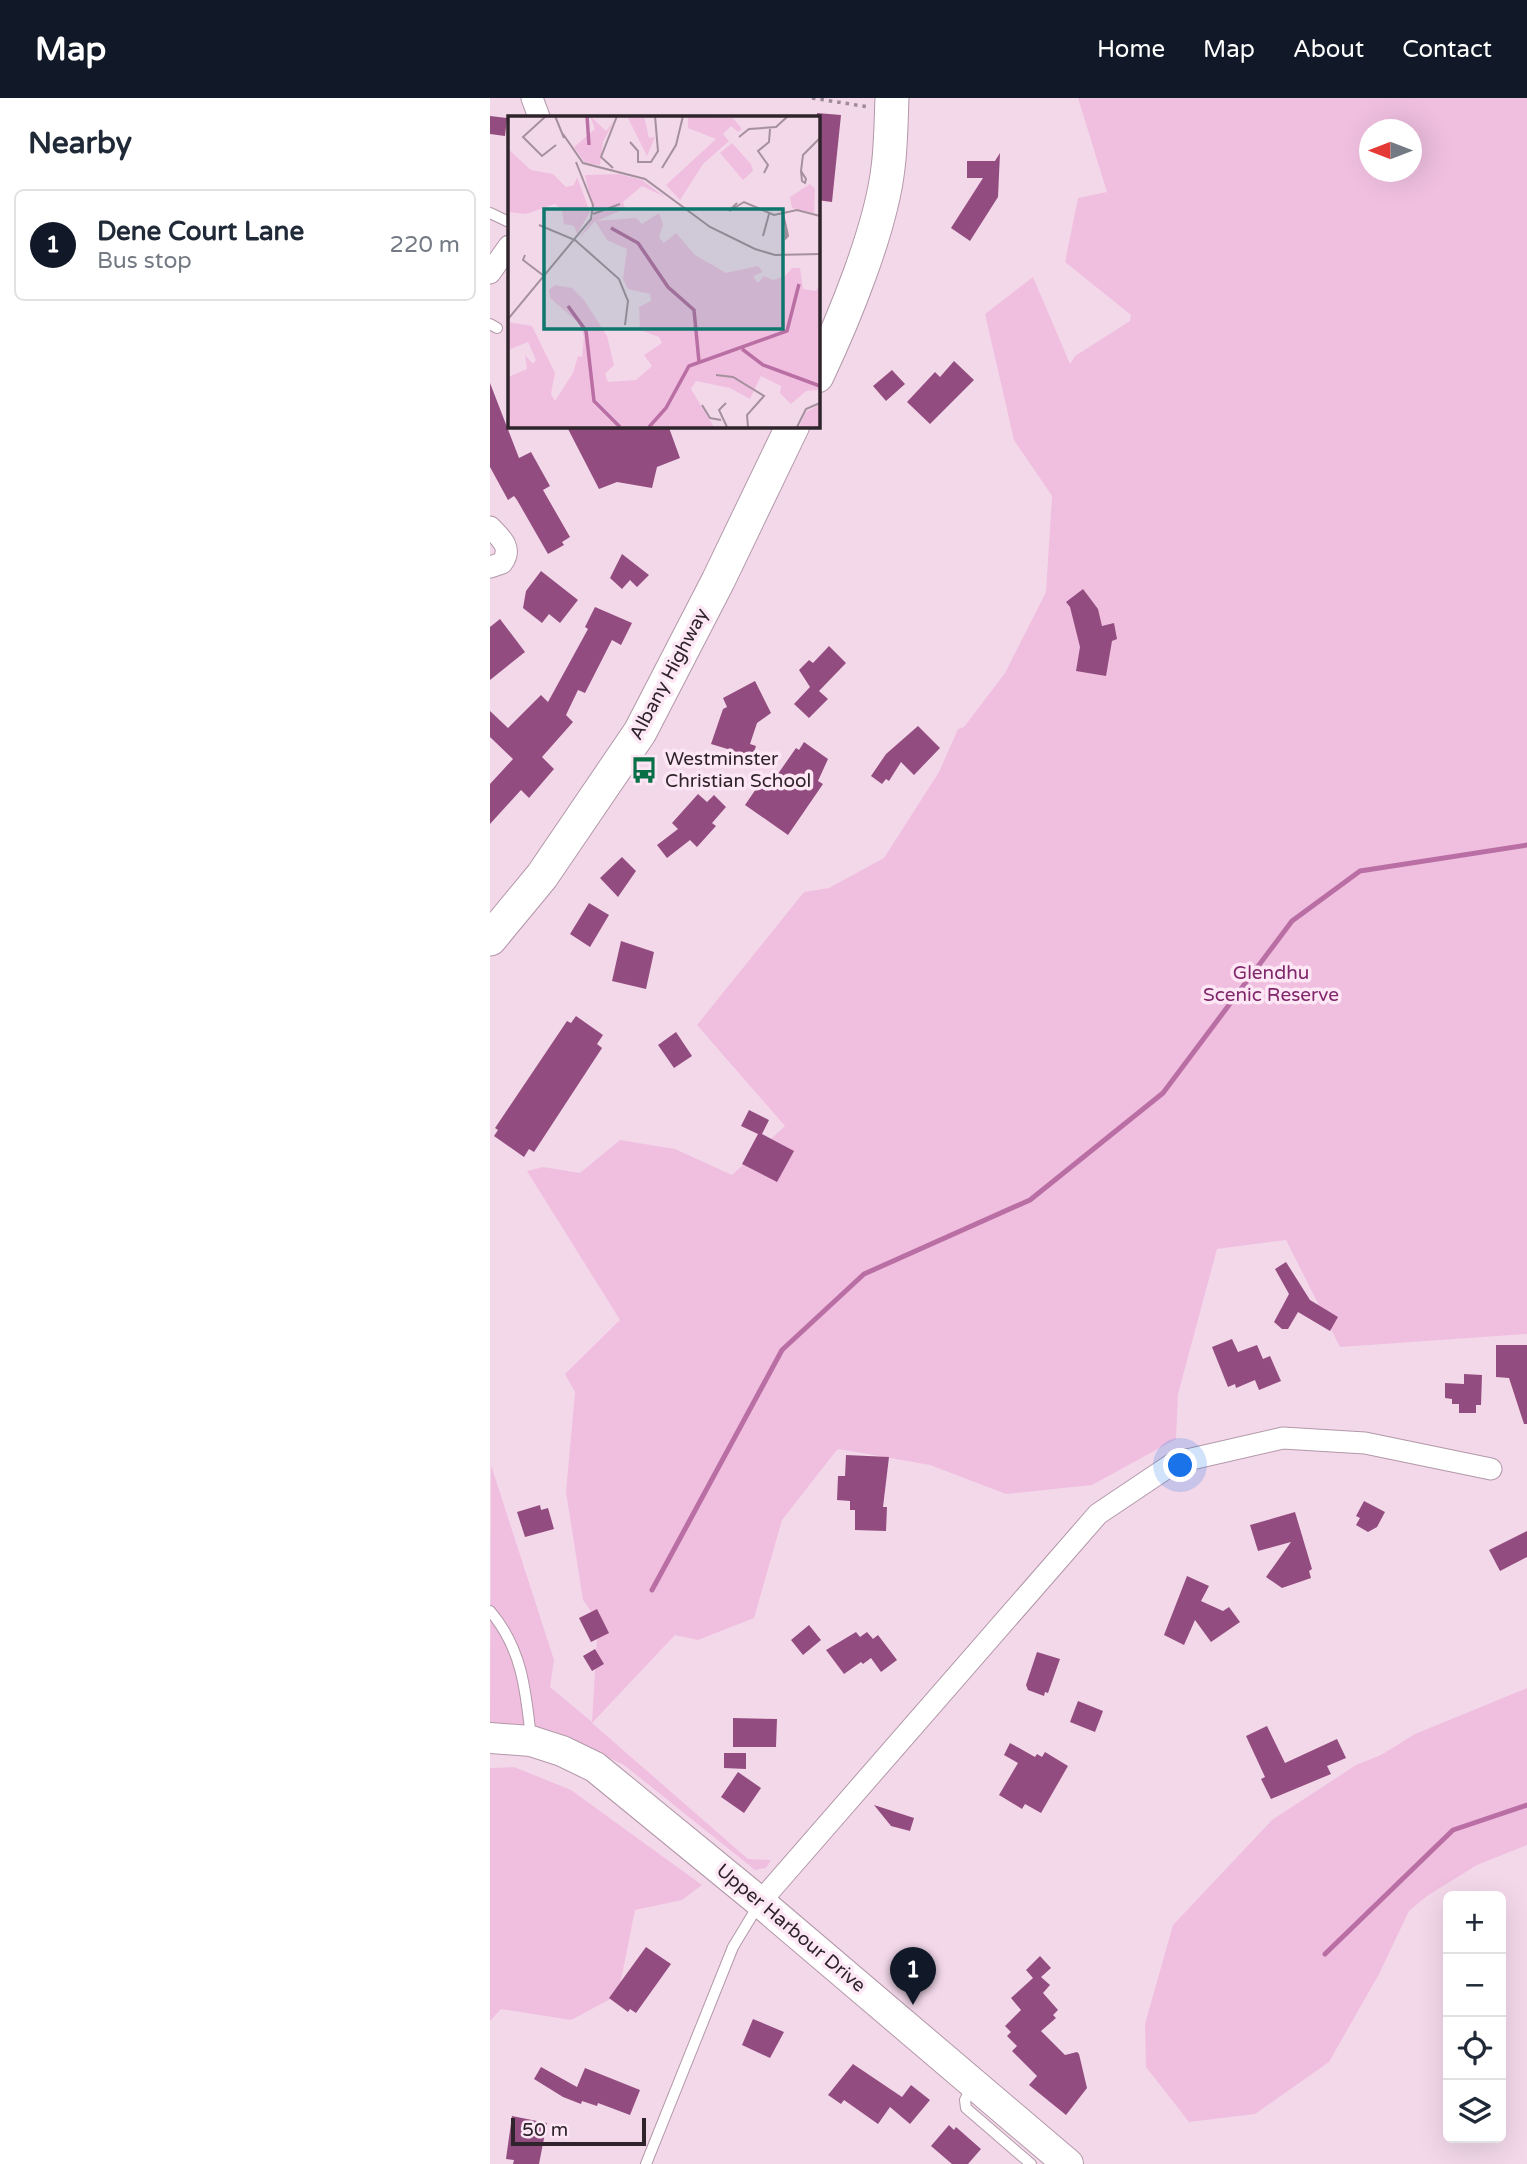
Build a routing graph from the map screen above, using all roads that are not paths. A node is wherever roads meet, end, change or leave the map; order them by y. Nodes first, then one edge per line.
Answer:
1 (892, 104) edge
2 (490, 213) edge
3 (508, 222) edge
4 (508, 247) edge
5 (490, 273) edge
6 (819, 372) edge
7 (792, 427) edge
8 (490, 527) edge
9 (490, 567) edge
10 (490, 939) edge
11 (1490, 1469) dead end
12 (490, 1611) edge
13 (490, 1738) edge
14 (531, 1741) junction
15 (760, 1902) junction
16 (1056, 2162) edge
17 (646, 2164) edge

1 - 6 main road
2 - 3 lane
4 - 5 street
7 - 10 main road, Albany Highway
8 - 9 street
11 - 15 street
12 - 14 lane
13 - 14 main road, Upper Harbour Drive
14 - 15 main road, Upper Harbour Drive
15 - 16 main road, Upper Harbour Drive
15 - 17 lane

